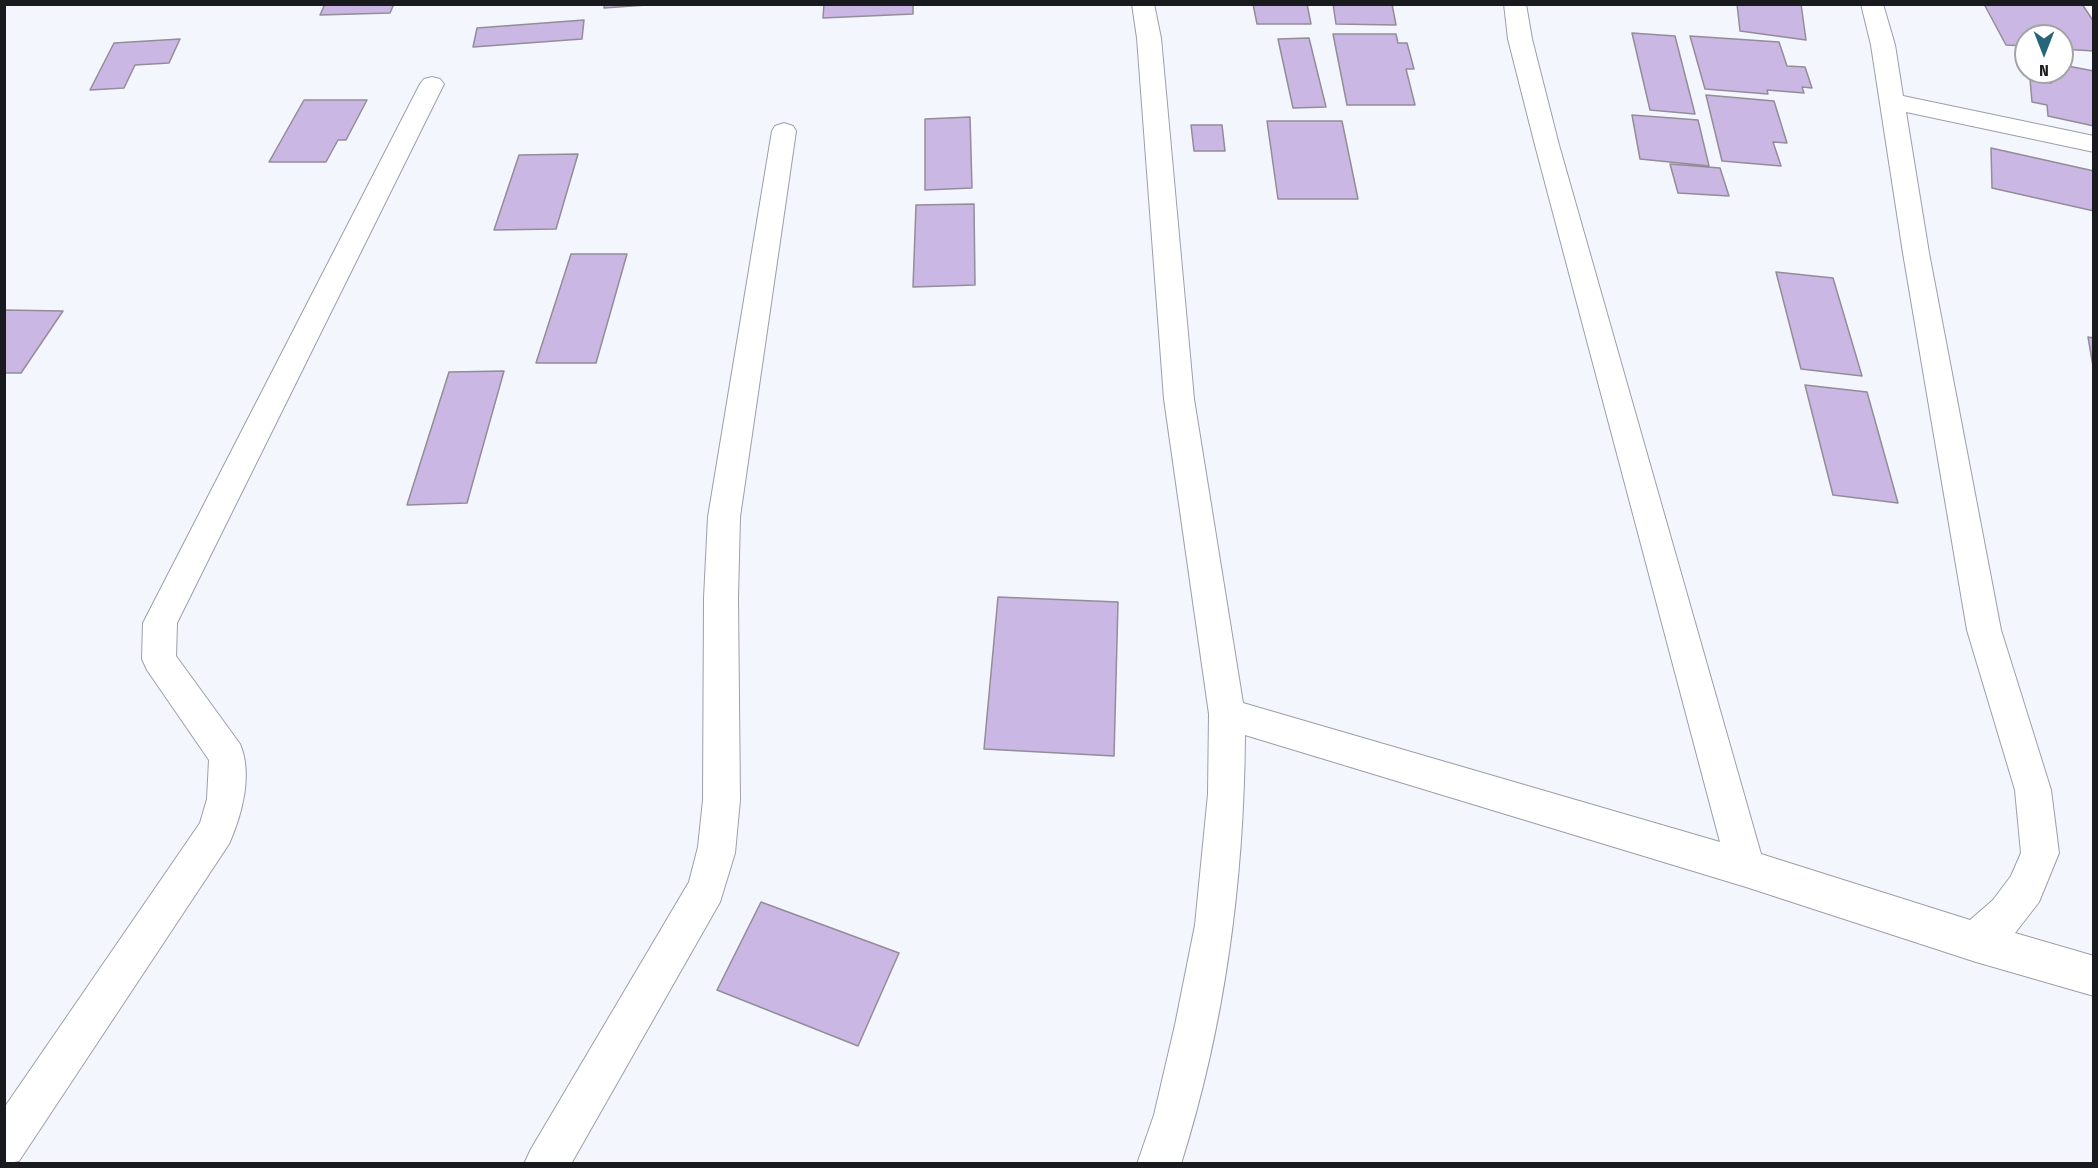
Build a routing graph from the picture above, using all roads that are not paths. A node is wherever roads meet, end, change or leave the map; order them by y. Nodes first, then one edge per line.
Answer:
1 (1143, 4) edge
2 (1515, 4) edge
3 (1872, 4) edge
4 (432, 84) dead end
5 (1891, 101) junction
6 (784, 131) dead end
7 (2094, 144) edge
8 (1227, 714) junction
9 (1746, 868) junction
10 (1976, 942) junction
11 (2094, 976) edge
12 (4, 1146) edge
13 (546, 1164) edge
14 (1159, 1164) edge

1 - 8 street
2 - 9 street
3 - 5 street
4 - 12 street
5 - 7 street
5 - 10 street
6 - 13 street
8 - 9 street
8 - 14 street
9 - 10 street
10 - 11 street

